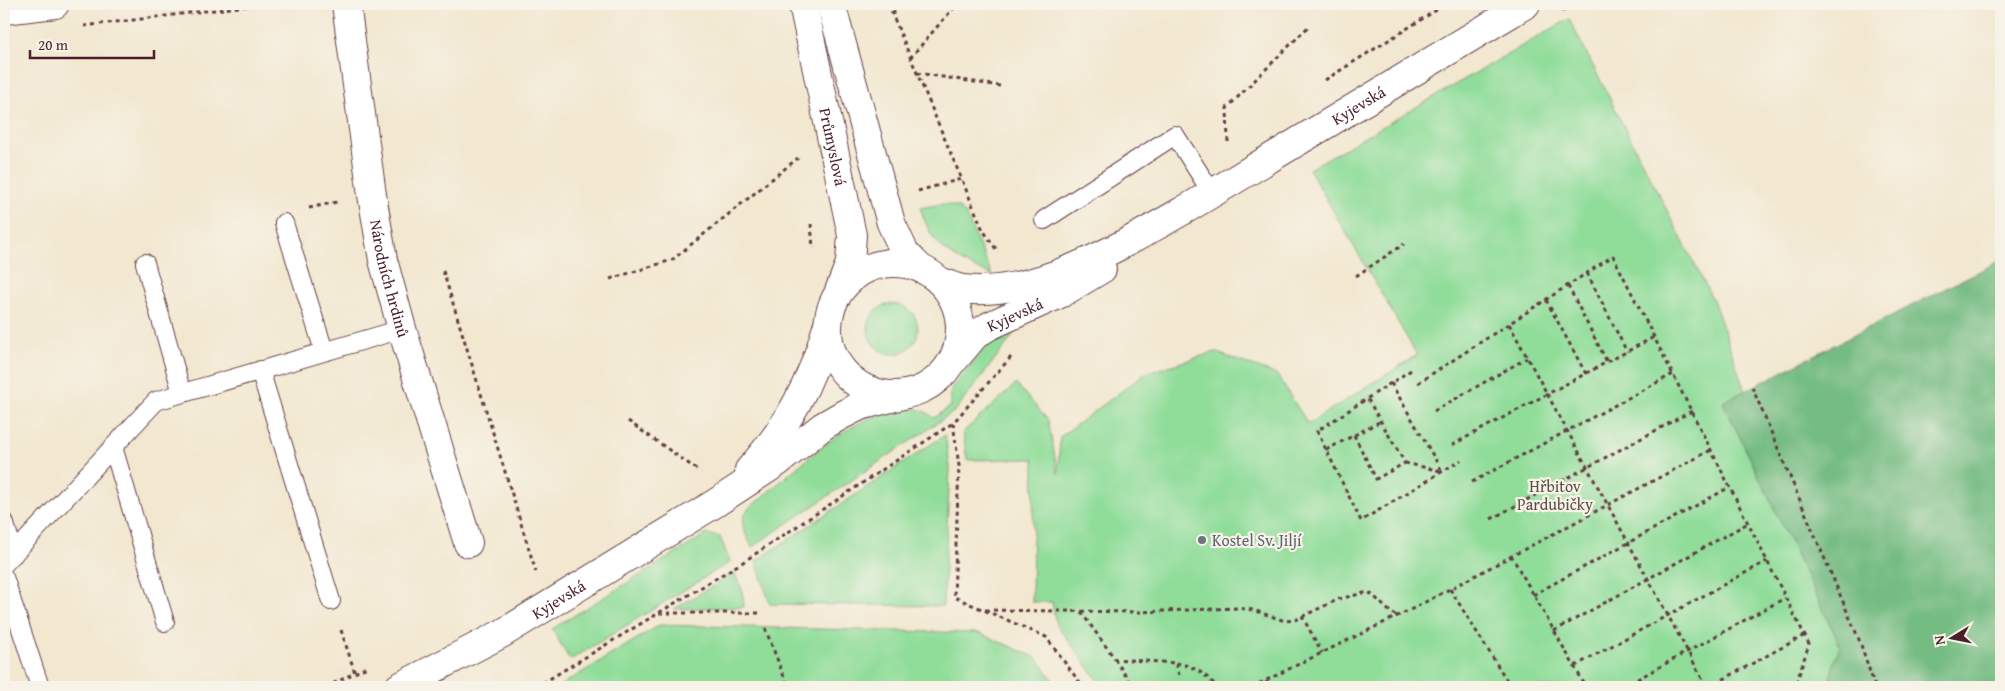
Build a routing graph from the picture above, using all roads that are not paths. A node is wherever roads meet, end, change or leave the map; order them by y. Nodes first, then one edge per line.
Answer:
1 (55, 4) edge
2 (346, 4) edge
3 (803, 4) edge
4 (831, 4) edge
5 (1519, 6) edge
6 (4, 10) edge
7 (1202, 200) junction
8 (1044, 220) dead end
9 (284, 223) dead end
10 (145, 263) dead end
11 (930, 274) junction
12 (839, 291) junction
13 (828, 322) junction
14 (402, 329) junction
15 (324, 351) junction
16 (948, 368) junction
17 (260, 370) junction
18 (182, 393) junction
19 (903, 395) junction
20 (113, 447) junction
21 (714, 504) junction
22 (4, 521) edge
23 (468, 543) dead end
24 (9, 559) edge
25 (4, 577) edge
26 (331, 601) road end
27 (165, 622) dead end
28 (40, 687) edge
29 (399, 687) edge

1 - 6 street
2 - 14 street, Národních hrdinů
3 - 12 street, Průmyslová
4 - 11 street
5 - 7 street, Kyjevská
7 - 8 lane
7 - 11 street, Kyjevská
7 - 16 street, Kyjevská
9 - 15 lane
10 - 18 lane
11 - 12 street
11 - 16 street
12 - 13 street
13 - 19 street
13 - 21 street, Kyjevská
14 - 15 lane
14 - 23 street, Národních hrdinů
15 - 17 lane
16 - 19 street
17 - 18 lane
17 - 26 lane
18 - 20 lane
19 - 21 street, Kyjevská
20 - 24 lane
20 - 27 lane
21 - 29 street, Kyjevská
22 - 24 lane
25 - 28 lane

